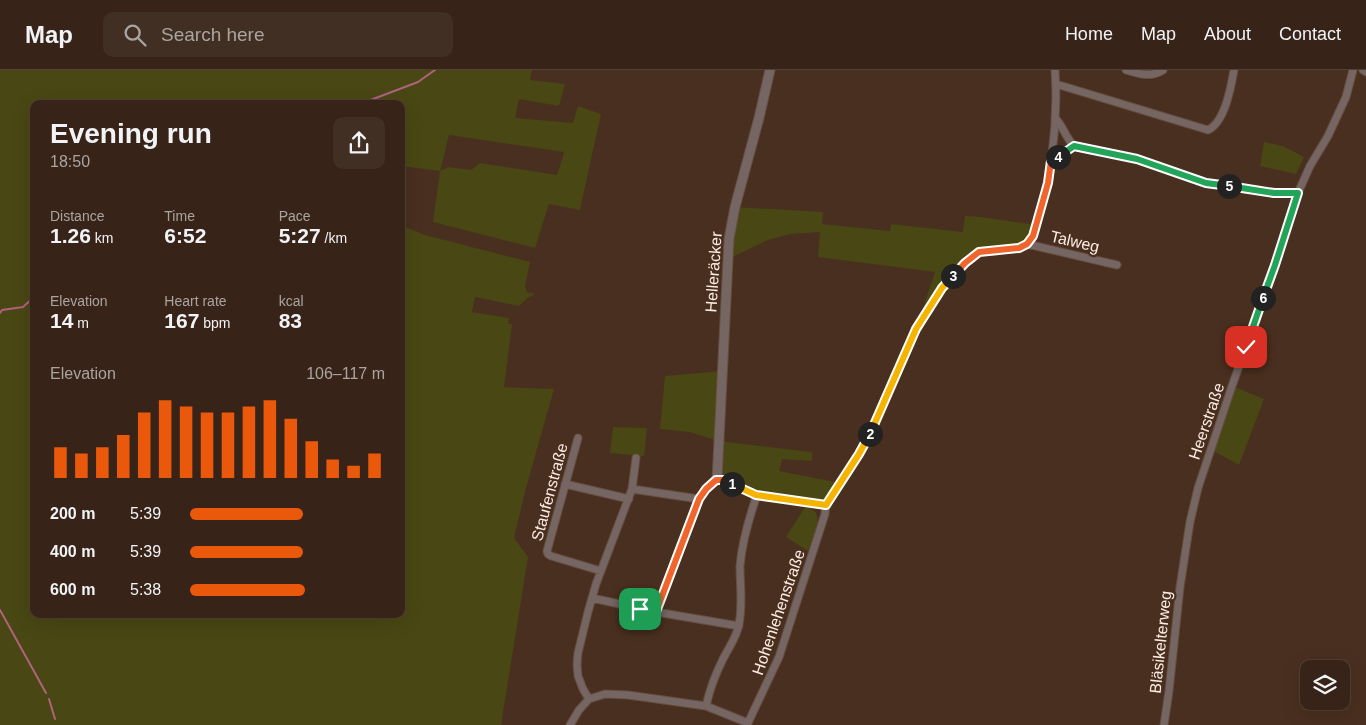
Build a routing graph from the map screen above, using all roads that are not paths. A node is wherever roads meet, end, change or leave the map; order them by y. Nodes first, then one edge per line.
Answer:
1 (770, 70) edge
2 (1054, 70) edge
3 (1126, 70) edge
4 (1163, 70) edge
5 (1234, 70) edge
6 (1353, 70) edge
7 (1056, 84) junction
8 (1055, 118) junction
9 (1074, 146) junction
10 (1051, 161) junction
11 (1298, 193) junction
12 (1027, 244) junction
13 (1118, 265) dead end
14 (578, 438) dead end
15 (636, 458) dead end
16 (716, 480) junction
17 (565, 484) junction
18 (632, 489) junction
19 (756, 495) junction
20 (629, 499) junction
21 (699, 499) junction
22 (826, 505) junction
23 (1184, 561) joint
24 (601, 570) junction
25 (592, 598) junction
26 (656, 612) junction
27 (739, 626) junction
28 (589, 699) junction
29 (706, 706) junction
30 (748, 724) edge
31 (570, 725) edge
32 (1164, 725) edge

1 - 16 street, Helleräcker
2 - 7 street
3 - 4 street
5 - 7 street
6 - 11 street, Heerstraße
7 - 8 street
8 - 9 street
8 - 10 street
9 - 10 street
9 - 11 street
10 - 12 street
11 - 23 street, Heerstraße
12 - 13 street, Talweg
12 - 22 street, Hohenlehenstraße
14 - 17 street, Staufenstraße
15 - 18 street
16 - 19 street
16 - 21 street
17 - 20 street
17 - 24 street, Staufenstraße
18 - 20 street
18 - 21 street
19 - 22 street
19 - 27 street
20 - 24 street
21 - 26 street
22 - 30 street, Hohenlehenstraße
23 - 32 street, Bläsikelterweg
24 - 25 street
25 - 26 street
25 - 28 street
26 - 27 street
27 - 29 street
28 - 29 street
28 - 31 street
29 - 30 street

